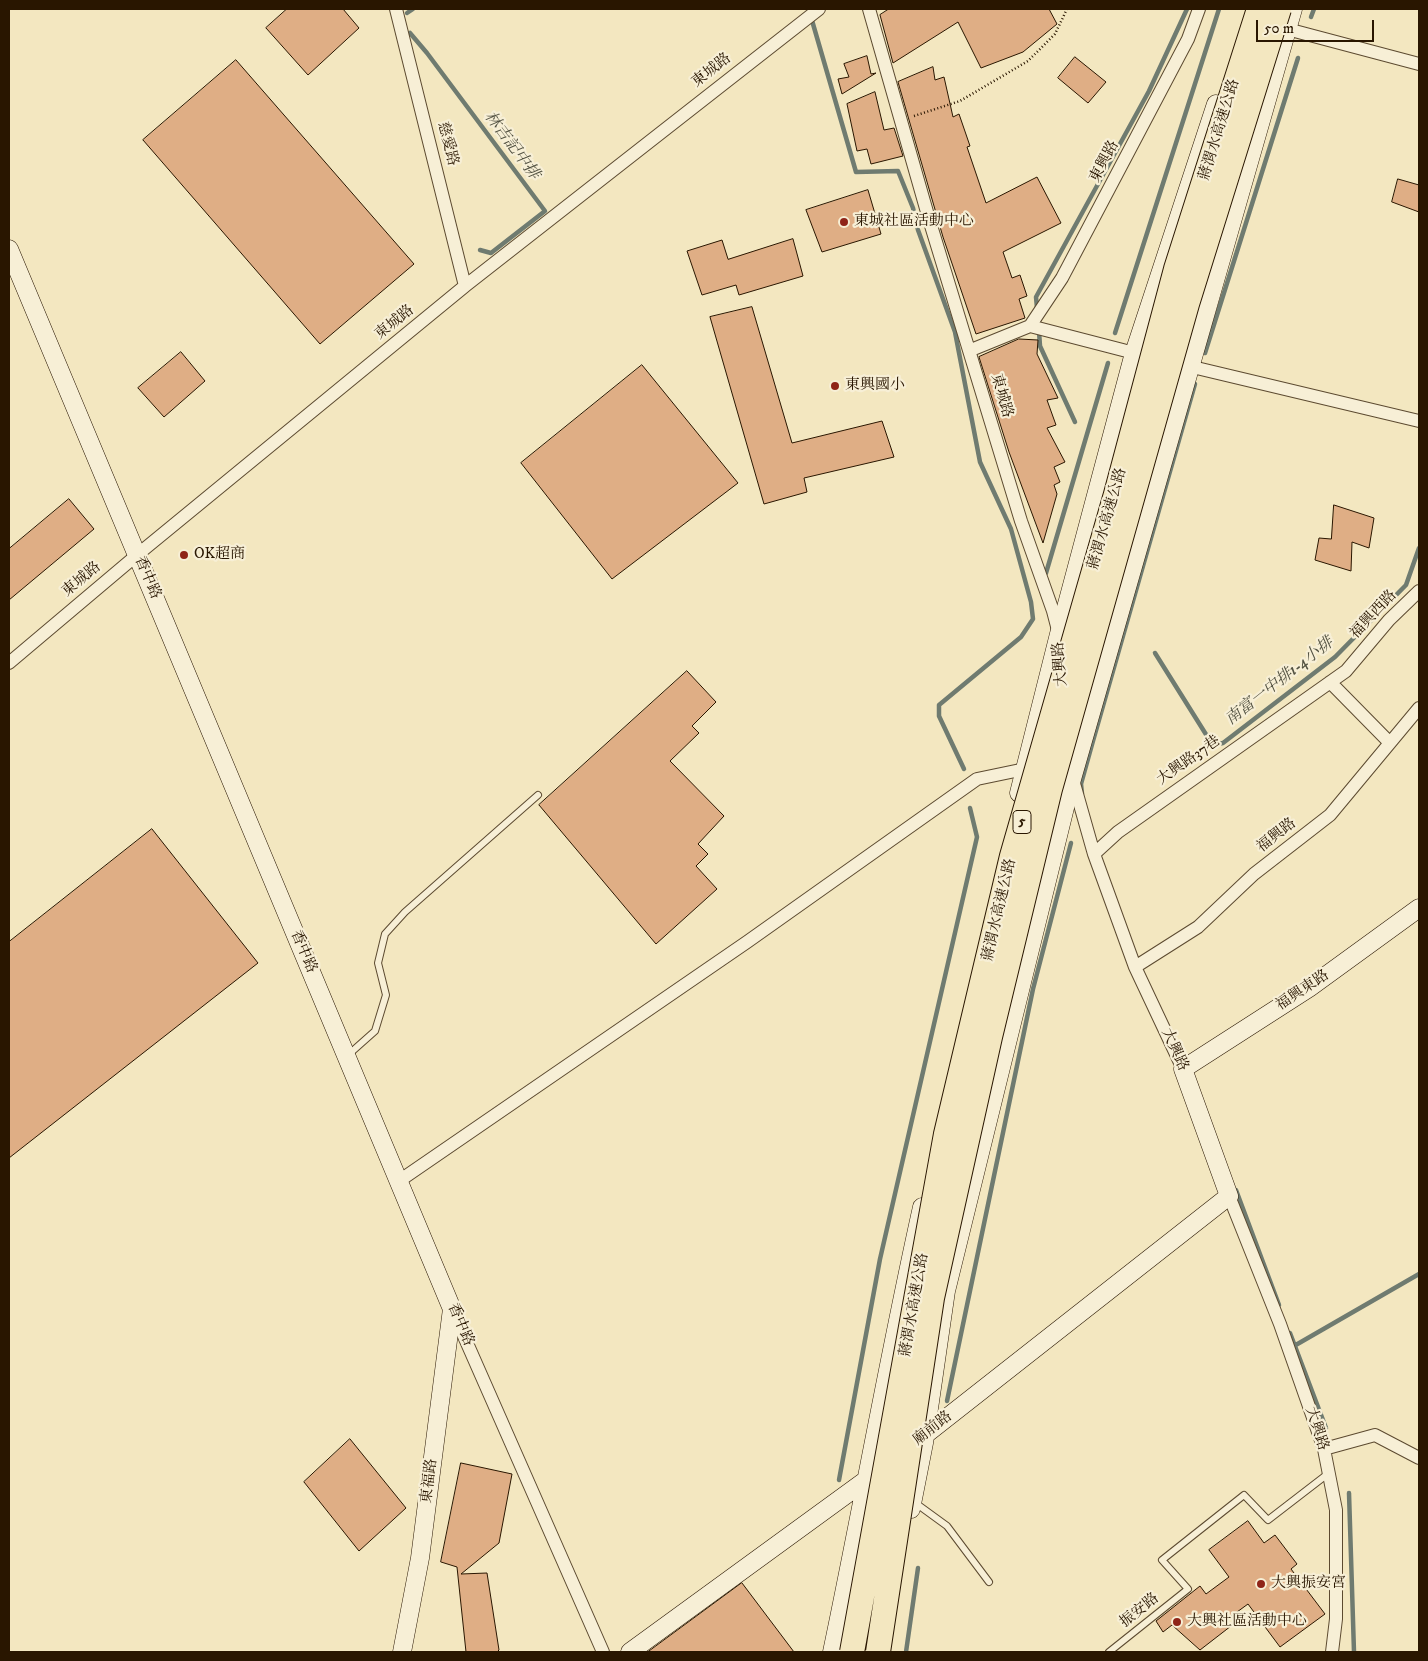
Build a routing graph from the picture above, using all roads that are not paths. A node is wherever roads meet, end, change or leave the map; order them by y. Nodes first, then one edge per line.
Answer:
1 (396, 9) edge
2 (869, 9) edge
3 (1199, 9) edge
4 (1248, 9) edge
5 (1259, 9) edge
6 (1293, 9) edge
7 (814, 12) edge
8 (1283, 19) edge
9 (1419, 64) edge
10 (9, 249) edge
11 (466, 286) junction
12 (1030, 326) junction
13 (971, 350) junction
14 (1134, 353) junction
15 (1190, 367) junction
16 (1419, 422) edge
17 (999, 448) joint
18 (1096, 495) junction
19 (1149, 512) junction
20 (137, 555) junction
21 (1419, 591) edge
22 (1059, 634) junction
23 (9, 663) edge
24 (1330, 682) junction
25 (1419, 708) edge
26 (1390, 743) junction
27 (1025, 769) junction
28 (1072, 780) junction
29 (538, 795) dead end
30 (1094, 854) junction
31 (1419, 908) edge
32 (988, 916) junction
33 (1035, 932) junction
34 (1135, 967) junction
35 (347, 1056) junction
36 (1183, 1069) junction
37 (399, 1181) junction
38 (1229, 1196) junction
39 (452, 1309) junction
40 (925, 1435) junction
41 (1324, 1449) junction
42 (1419, 1458) edge
43 (1329, 1473) junction
44 (868, 1479) junction
45 (912, 1501) junction
46 (989, 1582) dead end
47 (402, 1652) edge
48 (603, 1652) edge
49 (630, 1652) edge
50 (832, 1652) edge
51 (852, 1652) edge
52 (878, 1652) edge
53 (884, 1652) edge
54 (1109, 1652) edge
55 (1332, 1652) edge

1 - 11 street, 慈愛路
2 - 13 street, 東城路
3 - 12 street, 東興路
4 - 14 main road
5 - 51 highway, 蔣渭水高速公路 / 5, bridge
6 - 8 main road
7 - 11 street, 東城路
8 - 9 street
8 - 15 main road
8 - 52 highway, 蔣渭水高速公路 / 5, bridge
10 - 20 main road, 香中路
11 - 20 street, 東城路
12 - 13 street
12 - 14 street
13 - 17 street, 東城路
14 - 15 street
14 - 18 main road
15 - 16 street
15 - 19 main road
17 - 22 street, 大興路
18 - 19 main road
18 - 22 main road
19 - 28 main road
20 - 23 street, 東城路
20 - 35 main road, 香中路
21 - 24 street, 福興西路
22 - 27 main road
22 - 28 street, 大興路
24 - 26 street
24 - 30 street, 大興路37巷
25 - 26 street, 福興路
26 - 34 street, 福興路
27 - 32 main road
27 - 37 street
28 - 30 street, 大興路
28 - 33 main road
29 - 35 lane
30 - 34 street, 大興路
31 - 36 main road, 福興東路
32 - 33 main road
32 - 44 main road
33 - 40 main road
34 - 36 street, 大興路
35 - 37 main road, 香中路
36 - 38 main road, 大興路
37 - 39 main road, 香中路
38 - 40 main road, 廟前路
38 - 41 street, 大興路
39 - 47 main road, 東福路
39 - 48 street, 香中路
40 - 44 main road, 廟前路
40 - 45 main road
41 - 42 street
41 - 43 street, 大興路
43 - 54 lane, 振安路
43 - 55 street, 大興路
44 - 49 main road, 廟前路
44 - 50 main road
45 - 46 lane
45 - 53 main road

